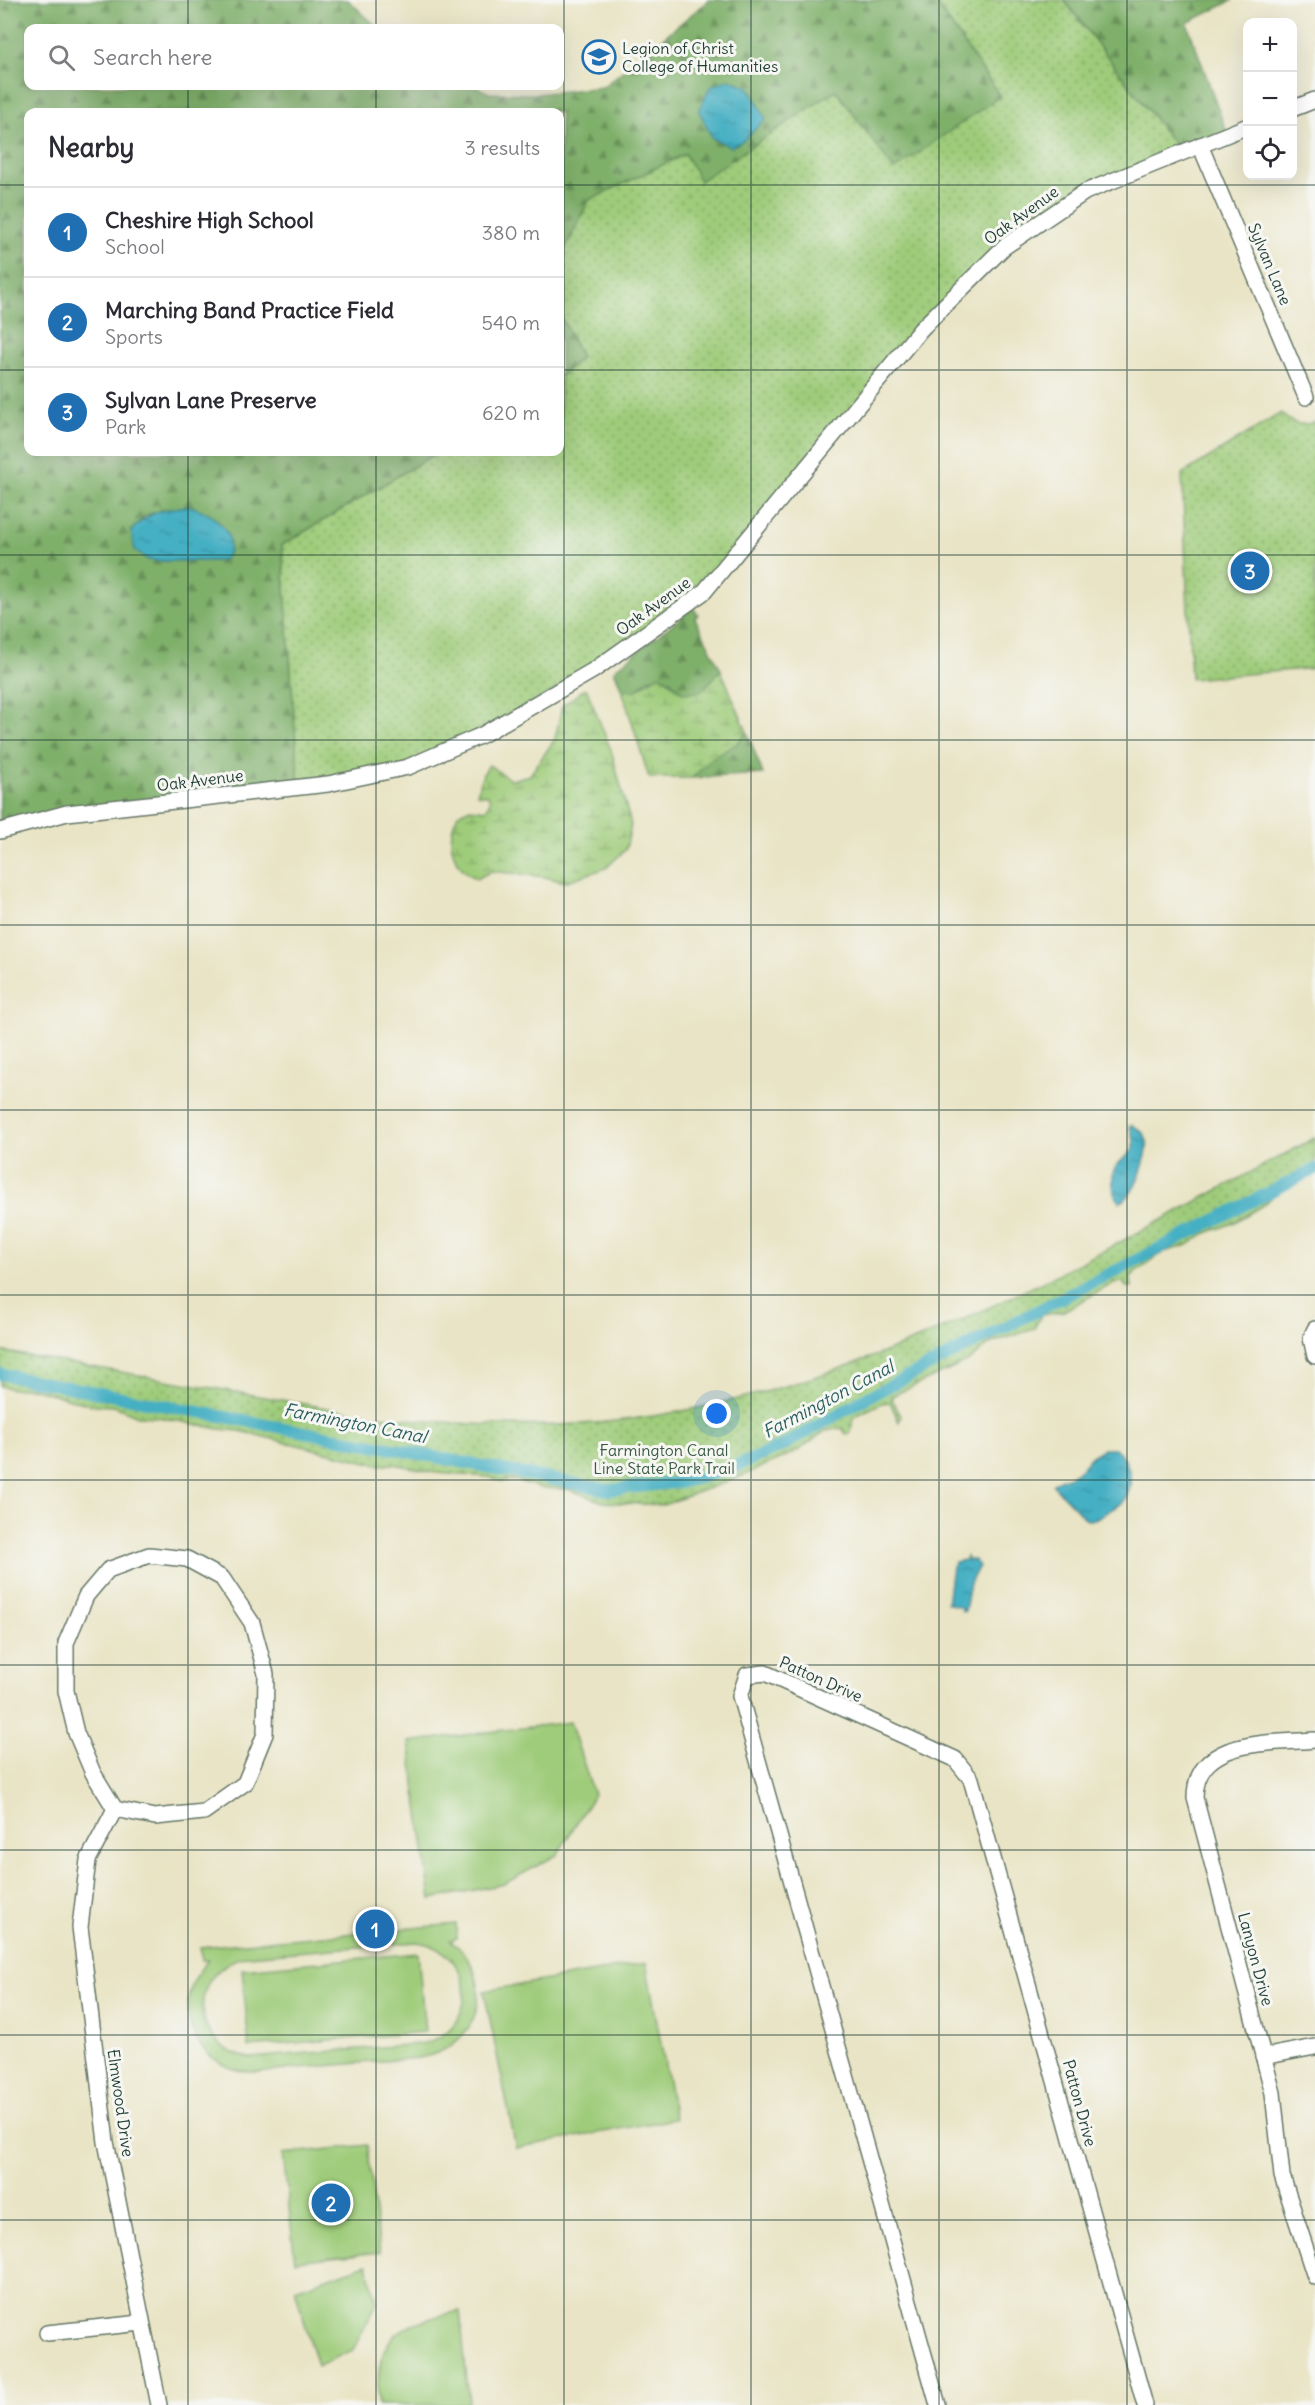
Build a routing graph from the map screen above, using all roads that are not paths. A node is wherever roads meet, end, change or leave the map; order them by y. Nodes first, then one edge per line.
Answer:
1 (1315, 100) edge
2 (1297, 107) edge
3 (1243, 128) edge
4 (1200, 145) junction
5 (1306, 397) dead end
6 (0, 831) edge
7 (1315, 1329) edge
8 (1315, 1356) edge
9 (1315, 1740) edge
10 (115, 1809) junction
11 (1315, 2047) edge
12 (1263, 2057) junction
13 (1315, 2277) edge
14 (141, 2323) junction
15 (47, 2333) dead end
16 (159, 2405) edge
17 (938, 2405) edge
18 (1144, 2405) edge

1 - 2 street
3 - 4 street, Oak Avenue
4 - 5 street, Sylvan Lane
4 - 6 street, Oak Avenue
7 - 8 street
9 - 12 street, Lanyon Drive
10 - 10 street
10 - 14 street, Elmwood Drive
11 - 12 street
12 - 13 street, Lanyon Drive
14 - 15 street
14 - 16 street, Elmwood Drive
17 - 18 street, Patton Drive

